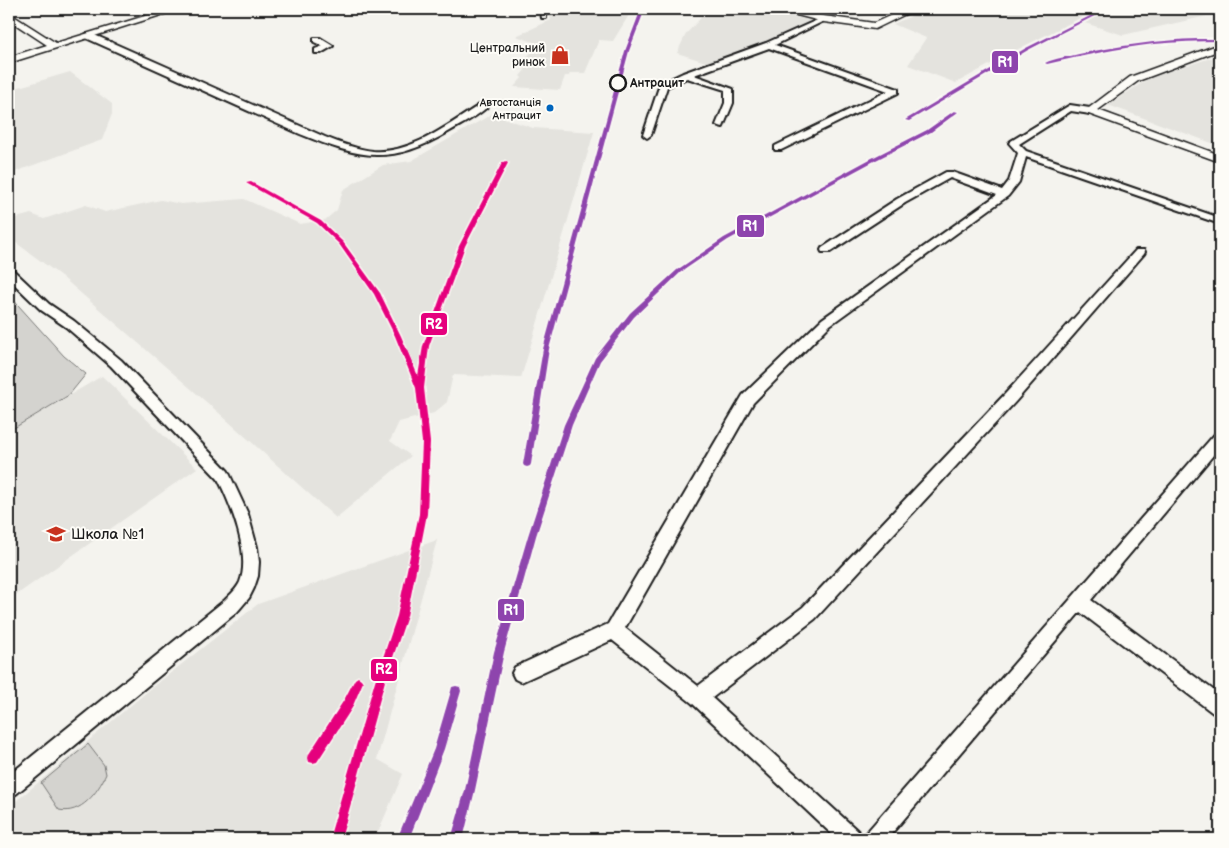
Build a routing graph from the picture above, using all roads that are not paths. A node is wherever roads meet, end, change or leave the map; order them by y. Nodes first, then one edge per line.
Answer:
1 (176, 9) edge
2 (540, 9) edge
3 (784, 9) edge
4 (912, 9) edge
5 (9, 16) edge
6 (544, 17) dead end
7 (824, 18) junction
8 (89, 36) junction
9 (317, 40) dead end
10 (769, 45) junction
11 (55, 46) junction
12 (1220, 47) edge
13 (318, 51) dead end
14 (9, 60) edge
15 (686, 75) junction
16 (484, 106) dead end
17 (1090, 111) junction
18 (720, 125) dead end
19 (647, 135) dead end
20 (778, 148) dead end
21 (1023, 153) junction
22 (1220, 159) edge
23 (1004, 194) junction
24 (1220, 222) edge
25 (826, 250) dead end
26 (1140, 252) dead end
27 (9, 273) edge
28 (1220, 438) edge
29 (1079, 600) junction
30 (614, 630) junction
31 (521, 673) dead end
32 (698, 697) junction
33 (1220, 706) edge
34 (9, 786) edge
35 (852, 839) edge
36 (874, 839) edge

1 - 8 street
2 - 6 street
3 - 7 street
4 - 7 street
5 - 11 street
7 - 10 street
8 - 11 street
8 - 16 street
9 - 13 street
10 - 15 street
10 - 20 street
11 - 14 street
12 - 17 street
15 - 18 street
15 - 19 street
17 - 21 street
17 - 22 street
21 - 23 street
21 - 24 street
23 - 25 street
23 - 30 street
26 - 32 street
27 - 34 street
28 - 29 street
29 - 33 street
29 - 36 street
30 - 31 street
30 - 32 street
32 - 35 street

